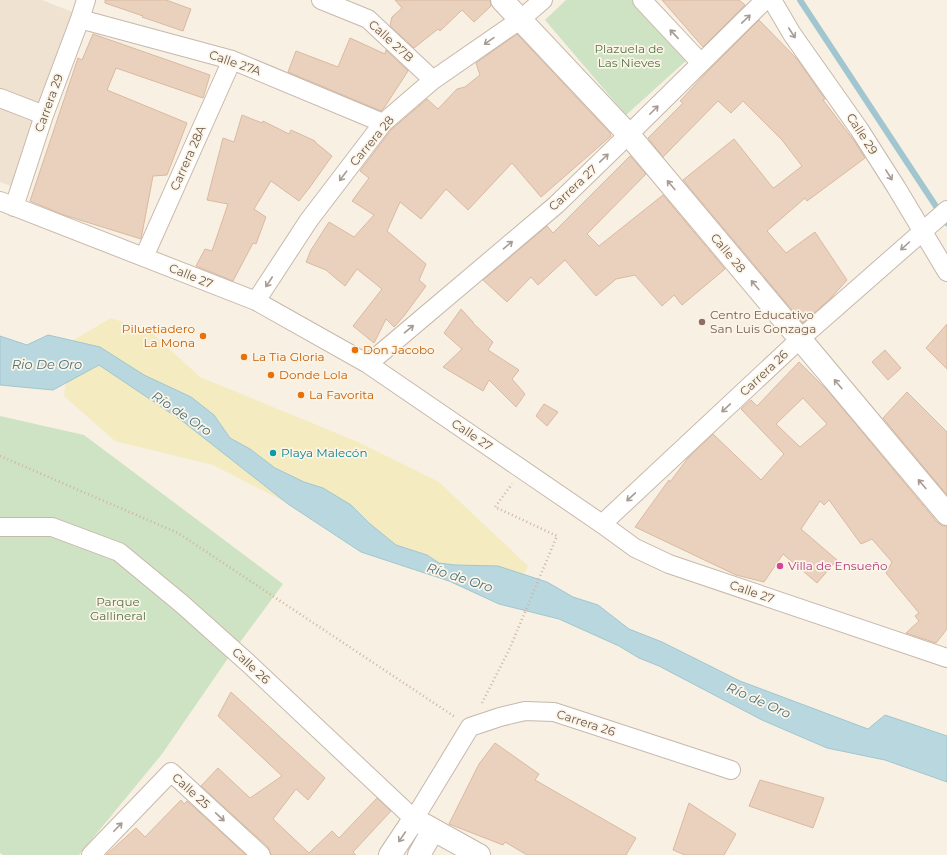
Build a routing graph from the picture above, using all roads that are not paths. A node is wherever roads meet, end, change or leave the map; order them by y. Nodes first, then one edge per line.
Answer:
1 (86, 0) edge
2 (321, 0) edge
3 (502, 0) edge
4 (543, 0) edge
5 (642, 0) edge
6 (765, 0) edge
7 (772, 0) edge
8 (80, 19) junction
9 (521, 19) junction
10 (232, 60) junction
11 (701, 63) junction
12 (433, 80) junction
13 (0, 98) edge
14 (44, 115) junction
15 (383, 123) junction
16 (629, 135) junction
17 (7, 204) edge
18 (934, 220) edge
19 (144, 257) junction
20 (947, 272) edge
21 (256, 301) junction
22 (800, 339) junction
23 (368, 364) junction
24 (947, 514) edge
25 (602, 524) junction
26 (0, 527) edge
27 (947, 658) edge
28 (731, 770) dead end
29 (414, 819) junction
30 (433, 830) junction
31 (91, 855) edge
32 (261, 855) edge
33 (390, 855) edge
34 (419, 855) edge
35 (479, 855) edge

1 - 8 street, Carrera 29
2 - 12 street, Calle 27B
3 - 9 street, Calle 28
4 - 9 street, Carrera 28
11 -> 5 street
11 -> 6 street, Carrera 27
7 -> 18 street, Calle 29
8 - 10 street, Calle 27A
8 - 14 street, Carrera 29
9 -> 12 street, Carrera 28
9 - 16 street, Calle 28
10 - 15 street, Calle 27A
10 - 19 street, Carrera 28A
16 -> 11 street, Carrera 27
12 - 15 street, Carrera 28
13 - 14 street
14 - 17 street, Carrera 29
15 -> 21 street, Carrera 28
22 -> 16 street, Calle 28
23 -> 16 street, Carrera 27
17 - 19 street, Calle 27
18 - 20 street, Calle 29
18 -> 22 street, Carrera 26
19 - 21 street, Calle 27
21 - 23 street, Calle 27
24 -> 22 street, Calle 28
22 -> 25 street, Carrera 26
23 - 25 street, Calle 27
25 - 27 street, Calle 27
26 - 29 street, Calle 26
28 - 29 street, Carrera 26
29 - 30 street, Calle 26
29 -> 33 street
30 - 34 street
30 - 35 street, Calle 26
31 -> 32 street, Calle 25

